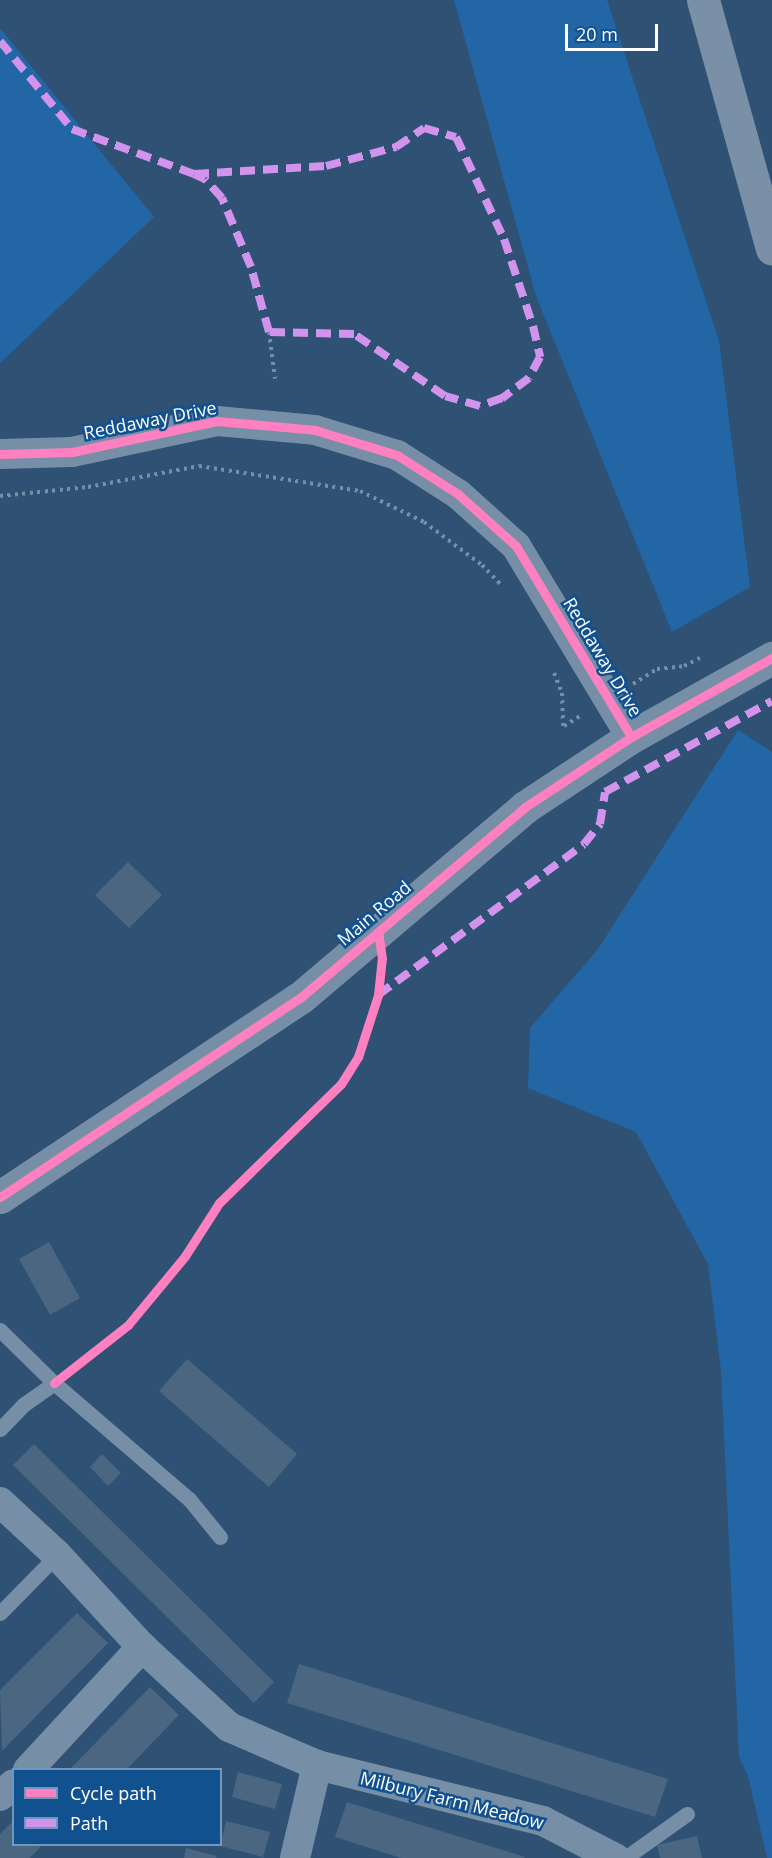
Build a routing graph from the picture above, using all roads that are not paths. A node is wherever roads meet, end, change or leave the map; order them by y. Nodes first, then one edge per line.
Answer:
1 (703, 0) edge
2 (772, 249) edge
3 (0, 454) edge
4 (772, 658) edge
5 (631, 737) junction
6 (0, 1197) edge
7 (0, 1330) edge
8 (54, 1383) junction
9 (0, 1429) edge
10 (0, 1502) edge
11 (220, 1537) dead end
12 (57, 1555) junction
13 (0, 1613) edge
14 (142, 1647) junction
15 (317, 1765) junction
16 (30, 1768) edge
17 (12, 1786) edge
18 (0, 1796) edge
19 (687, 1814) dead end
20 (295, 1858) edge
21 (615, 1858) edge
22 (625, 1858) edge

1 - 2 highway
3 - 5 street, Reddaway Drive
4 - 5 street, Main Road
5 - 6 street, Main Road
7 - 8 lane
8 - 9 lane
8 - 11 lane
10 - 12 street, Milbury Farm Meadow
12 - 13 lane
12 - 14 street, Milbury Farm Meadow
14 - 15 street, Milbury Farm Meadow
14 - 16 street
15 - 20 street
15 - 21 street, Milbury Farm Meadow
17 - 18 street
19 - 22 lane

